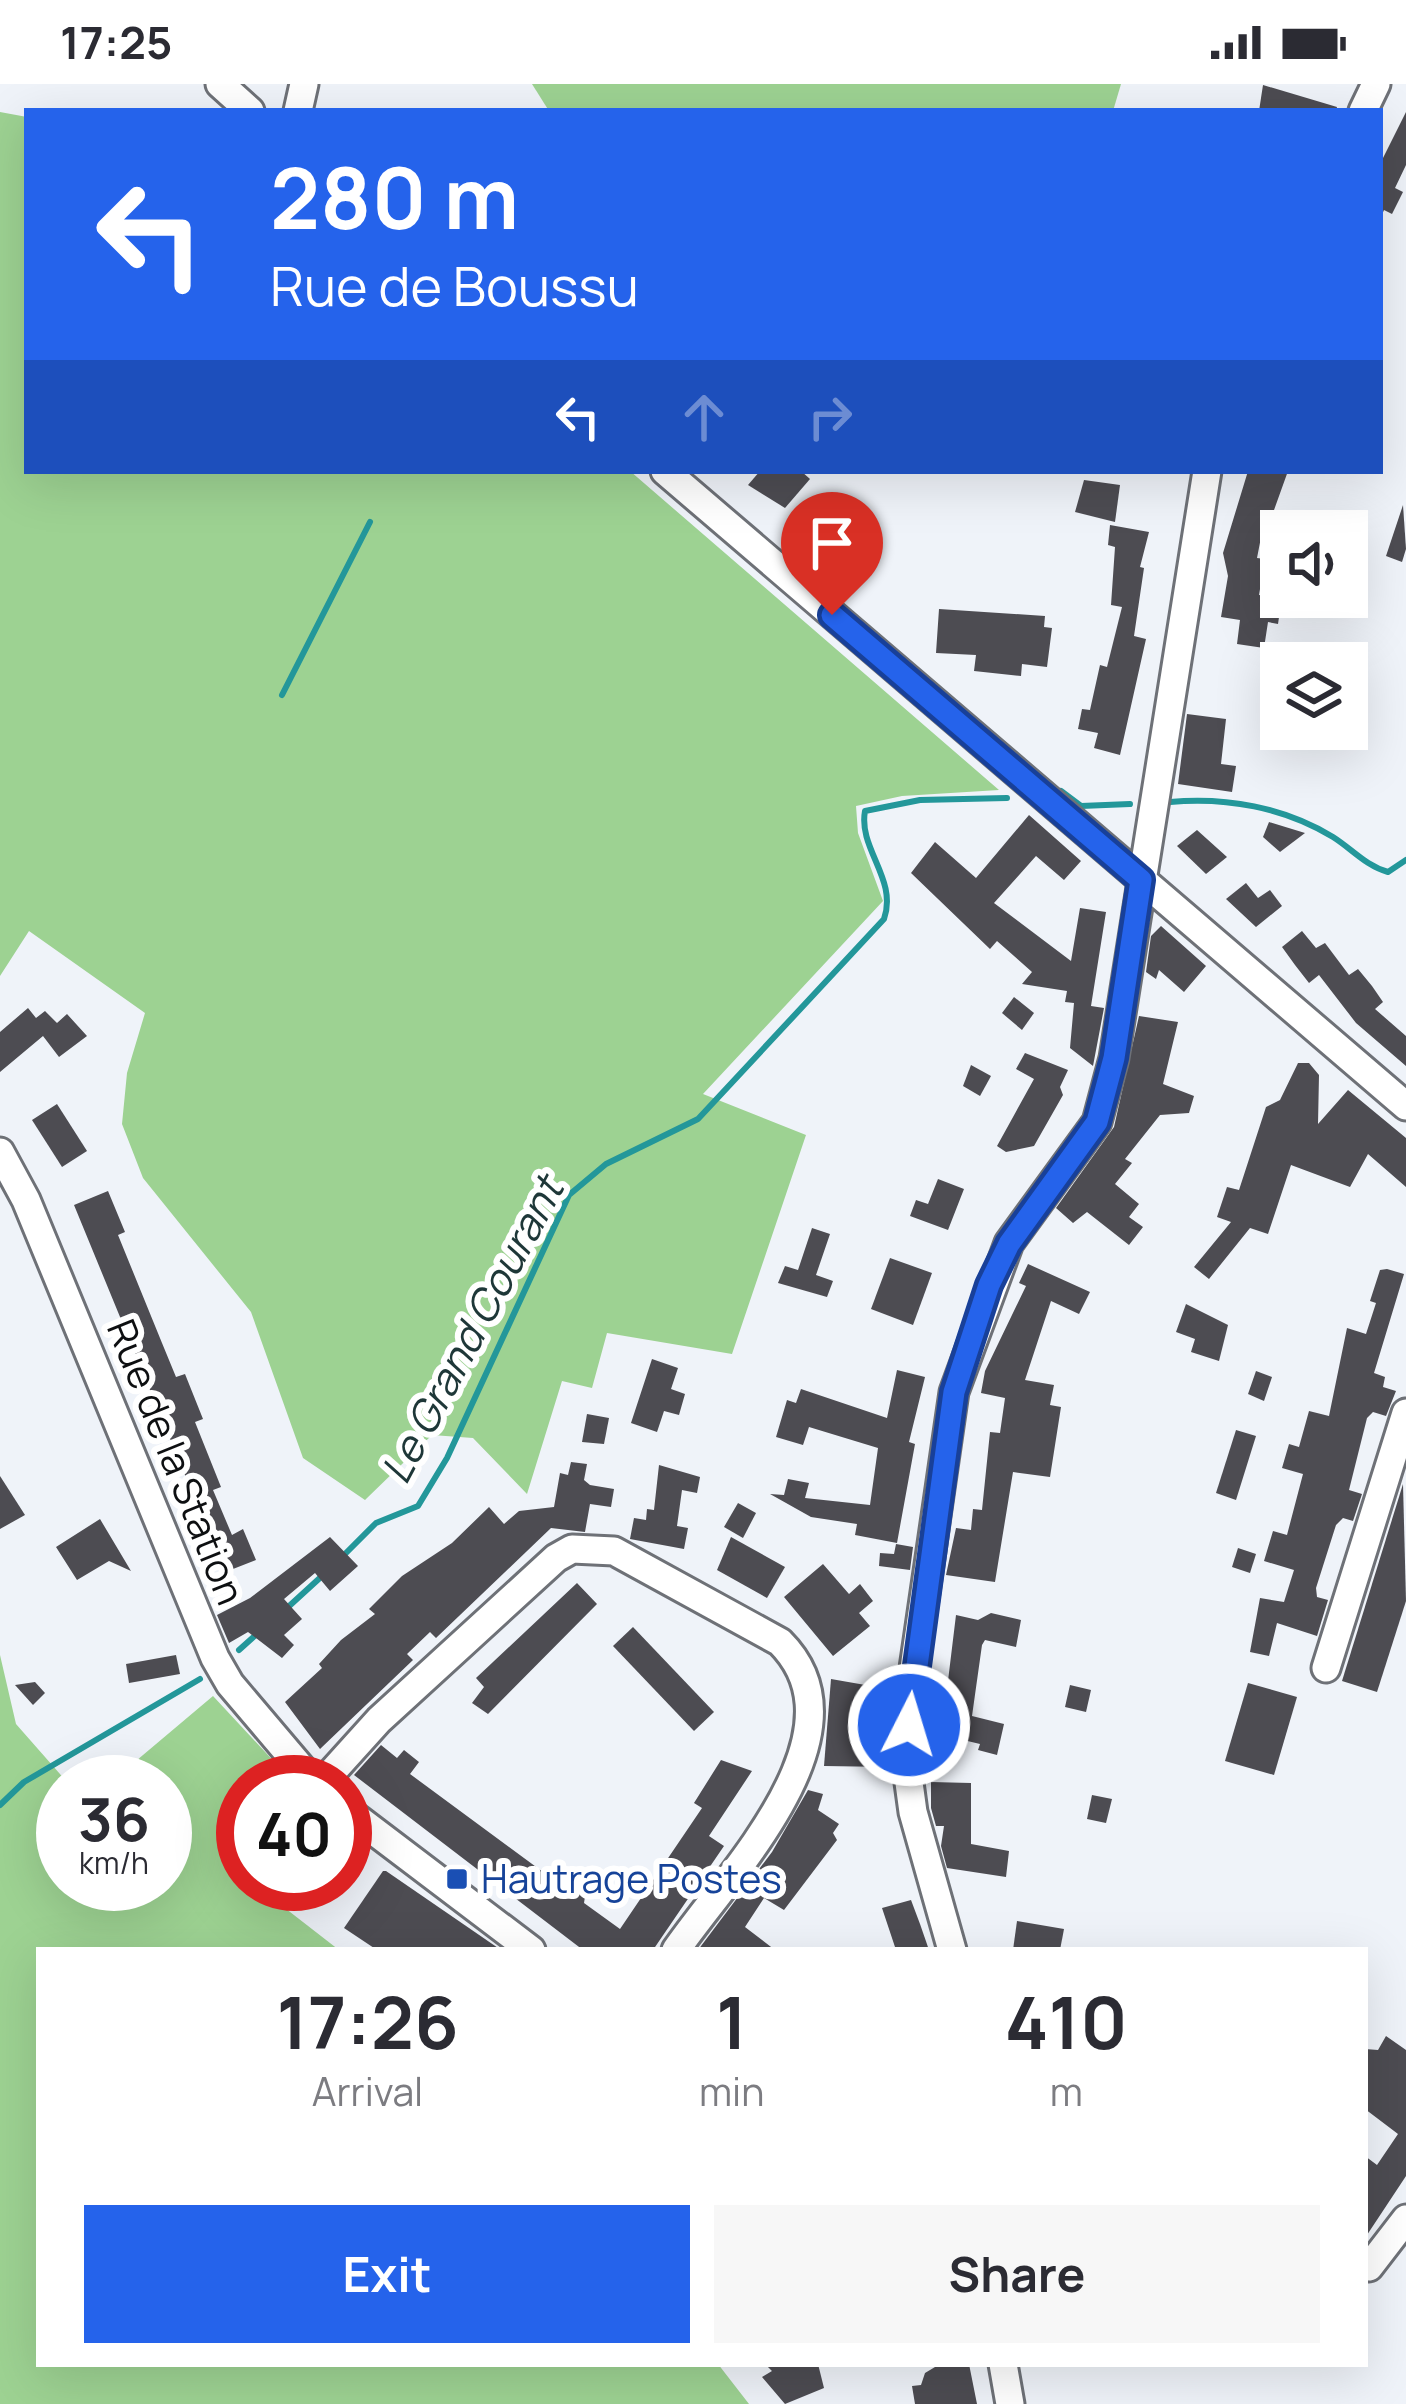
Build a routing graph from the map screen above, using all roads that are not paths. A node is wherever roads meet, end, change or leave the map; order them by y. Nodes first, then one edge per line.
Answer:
1 (220, 84) edge
2 (247, 108) edge
3 (668, 474) edge
4 (1207, 474) edge
5 (1141, 880) junction
6 (1406, 1106) edge
7 (0, 1152) edge
8 (1406, 1413) edge
9 (1327, 1668) dead end
10 (294, 1755) edge
11 (345, 1755) edge
12 (372, 1830) edge
13 (526, 1947) edge
14 (678, 1947) edge
15 (951, 1947) edge
16 (1406, 2218) edge
17 (1369, 2266) dead end
18 (1004, 2367) edge
19 (1010, 2404) edge

1 - 2 street
3 - 5 street
4 - 5 street
5 - 6 street
5 - 15 street
7 - 10 street, Rue de la Station
8 - 9 street
11 - 14 street
12 - 13 street
16 - 17 street
18 - 19 street

